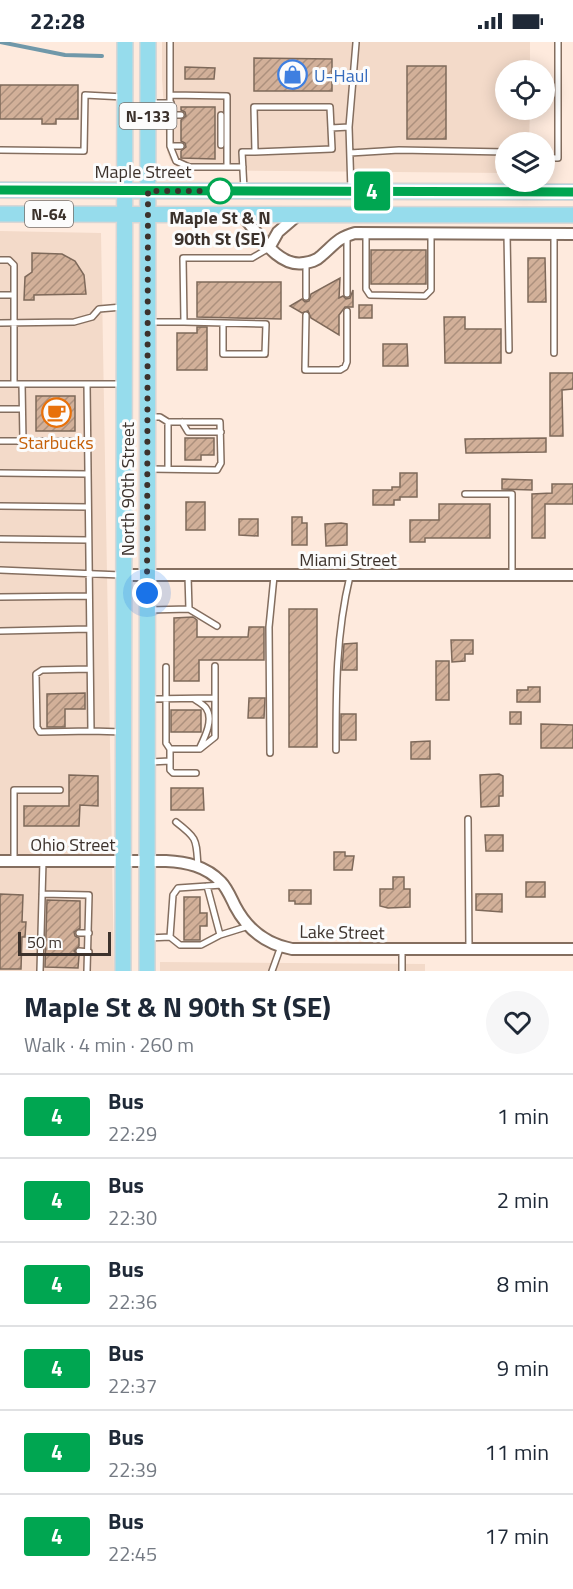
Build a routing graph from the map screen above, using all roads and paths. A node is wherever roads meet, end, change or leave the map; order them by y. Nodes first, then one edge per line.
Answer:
1 (125, 42) edge
2 (148, 42) edge
3 (170, 42) edge
4 (558, 42) edge
5 (356, 43) edge
6 (172, 95) junction
7 (125, 97) junction
8 (148, 103) junction
9 (171, 103) junction
10 (171, 115) junction
11 (181, 115) dead end
12 (349, 127) junction
13 (331, 128) junction
14 (170, 146) junction
15 (181, 146) dead end
16 (0, 150) edge
17 (255, 152) junction
18 (495, 152) edge
19 (350, 153) junction
20 (555, 158) edge
21 (227, 167) junction
22 (243, 167) junction
23 (495, 187) edge
24 (555, 189) edge
25 (0, 190) edge
26 (125, 190) junction
27 (148, 191) junction
28 (244, 191) junction
29 (351, 191) junction
30 (573, 192) edge
31 (0, 214) edge
32 (124, 214) junction
33 (148, 214) junction
34 (242, 214) junction
35 (299, 214) junction
36 (573, 215) edge
37 (366, 233) junction
38 (431, 234) junction
39 (507, 234) junction
40 (554, 234) junction
41 (573, 234) edge
42 (347, 235) junction
43 (269, 248) junction
44 (0, 260) edge
45 (306, 263) junction
46 (347, 294) dead end
47 (0, 295) edge
48 (14, 295) junction
49 (306, 297) dead end
50 (124, 307) junction
51 (347, 311) dead end
52 (306, 315) dead end
53 (147, 321) junction
54 (183, 322) junction
55 (0, 323) edge
56 (14, 323) junction
57 (223, 323) junction
58 (509, 350) dead end
59 (554, 352) dead end
60 (0, 384) edge
61 (14, 384) junction
62 (22, 384) junction
63 (87, 384) junction
64 (124, 384) junction
65 (0, 409) edge
66 (22, 409) junction
67 (147, 417) junction
68 (168, 422) junction
69 (182, 422) junction
70 (221, 432) junction
71 (0, 441) edge
72 (23, 441) junction
73 (87, 441) junction
74 (147, 469) junction
75 (168, 469) junction
76 (0, 473) edge
77 (88, 474) junction
78 (465, 494) dead end
79 (0, 506) edge
80 (88, 507) junction
81 (0, 539) edge
82 (88, 540) junction
83 (0, 570) edge
84 (88, 574) junction
85 (123, 575) junction
86 (147, 575) junction
87 (512, 575) junction
88 (573, 575) edge
89 (188, 576) junction
90 (274, 576) junction
91 (350, 576) junction
92 (89, 596) junction
93 (0, 597) edge
94 (189, 609) junction
95 (148, 610) junction
96 (216, 626) dead end
97 (89, 629) junction
98 (0, 631) edge
99 (215, 666) dead end
100 (166, 667) dead end
101 (90, 669) junction
102 (193, 698) junction
103 (215, 698) junction
104 (147, 699) junction
105 (166, 699) junction
106 (91, 731) junction
107 (123, 732) junction
108 (170, 749) junction
109 (200, 749) junction
110 (336, 750) dead end
111 (270, 753) dead end
112 (170, 761) junction
113 (148, 762) junction
114 (196, 773) dead end
115 (60, 790) dead end
116 (468, 819) dead end
117 (176, 822) dead end
118 (0, 861) edge
119 (14, 861) junction
120 (43, 861) junction
121 (123, 861) junction
122 (147, 861) junction
123 (198, 867) junction
124 (223, 885) junction
125 (207, 886) junction
126 (42, 894) junction
127 (80, 913) dead end
128 (89, 913) junction
129 (249, 926) junction
130 (79, 933) dead end
131 (89, 933) junction
132 (220, 935) junction
133 (170, 937) junction
134 (147, 938) junction
135 (281, 946) junction
136 (469, 949) junction
137 (573, 949) edge
138 (402, 950) junction
139 (79, 951) dead end
140 (88, 952) junction
141 (40, 971) edge
142 (87, 971) edge
143 (123, 971) edge
144 (147, 971) edge
145 (272, 971) edge
146 (402, 971) edge

1 - 7 main road, North 90th Street / N-133
2 - 8 main road, North 90th Street / N-133
3 - 6 lane
4 - 20 lane
5 - 12 lane
6 - 9 lane
6 - 21 lane
7 - 16 lane
7 - 26 main road, North 90th Street / N-133
8 - 9 lane
8 - 27 main road, North 90th Street / N-133
9 - 10 lane
10 - 11 lane
10 - 14 lane
12 - 13 lane
12 - 19 lane
13 - 17 lane
13 - 17 lane
14 - 15 lane
14 - 21 lane
17 - 22 lane
18 - 19 lane
19 - 29 lane
21 - 22 lane
22 - 28 lane
23 - 29 main road, Maple Street / N-64
24 - 30 main road, Maple Street / N-64
25 - 26 main road, Maple Street / N-64
26 - 27 main road, Maple Street / N-64
26 - 32 main road, North 90th Street / N-133
27 - 28 main road, Maple Street / N-64
27 - 33 main road, North 90th Street / N-133
28 - 29 main road, Maple Street / N-64
31 - 32 main road, N-64
32 - 33 main road, N-64
32 - 50 main road, North 90th Street / N-133
33 - 34 main road, N-64
33 - 53 main road, North 90th Street / N-133
34 - 35 main road, N-64
34 - 43 street
35 - 36 main road, N-64
35 - 43 street
37 - 38 street
37 - 38 lane
37 - 42 street
38 - 39 street
39 - 40 street
39 - 58 lane
40 - 41 street
40 - 59 lane
42 - 45 street
42 - 46 lane
43 - 45 street
43 - 54 lane
44 - 48 lane
45 - 49 lane
47 - 48 lane
48 - 56 lane
50 - 56 lane
50 - 64 main road, North 90th Street / N-133
51 - 52 lane
53 - 54 lane
53 - 67 main road, North 90th Street / N-133
54 - 57 lane
55 - 56 lane
56 - 61 lane
57 - 57 lane
60 - 61 lane
61 - 62 lane
62 - 63 lane
62 - 66 lane
63 - 64 lane
63 - 73 lane
64 - 85 main road, North 90th Street / N-133
65 - 66 lane
66 - 72 lane
67 - 68 lane
67 - 74 main road, North 90th Street / N-133
68 - 69 lane
68 - 75 lane
69 - 70 lane
69 - 70 lane
70 - 75 lane
71 - 72 lane
72 - 73 lane
73 - 77 lane
74 - 75 lane
74 - 86 main road, North 90th Street / N-133
76 - 77 lane
77 - 80 lane
78 - 87 lane
79 - 80 lane
80 - 82 lane
81 - 82 lane
82 - 84 lane
83 - 84 lane
84 - 85 lane
84 - 92 lane
85 - 86 street, Miami Street
85 - 107 main road, North 90th Street / N-133
86 - 89 street, Miami Street
86 - 95 main road, North 90th Street / N-133
87 - 88 street, Miami Street
87 - 91 street, Miami Street
89 - 90 street, Miami Street
89 - 94 lane
90 - 91 street, Miami Street
90 - 111 lane
91 - 110 lane
92 - 93 lane
92 - 97 lane
94 - 95 lane
94 - 96 lane
95 - 104 main road, North 90th Street / N-133
97 - 98 lane
97 - 101 lane
99 - 103 lane
100 - 105 lane
101 - 106 lane
101 - 106 lane
102 - 103 lane
102 - 105 lane
102 - 109 lane
103 - 109 lane
104 - 105 lane
104 - 113 main road, North 90th Street / N-133
105 - 108 lane
106 - 107 lane
107 - 121 main road, North 90th Street / N-133
108 - 109 lane
108 - 112 lane
112 - 113 lane
112 - 114 lane
113 - 122 main road, North 90th Street / N-133
115 - 119 lane
116 - 136 lane
117 - 123 lane
118 - 119 street, Ohio Street
119 - 120 street, Ohio Street
120 - 121 street, Ohio Street
120 - 126 lane
121 - 122 street, Ohio Street
121 - 143 main road, North 90th Street / N-133
122 - 123 street, Lake Street
122 - 134 main road, North 90th Street / N-133
123 - 124 street, Lake Street
124 - 125 lane
124 - 129 street, Lake Street
125 - 132 lane
125 - 133 lane
126 - 128 lane
126 - 141 lane
127 - 128 lane
128 - 131 lane
129 - 132 lane
129 - 135 street, Lake Street
130 - 131 lane
131 - 140 lane
132 - 133 lane
133 - 134 lane
134 - 144 main road, North 90th Street / N-133
135 - 138 street, Lake Street
135 - 145 lane
136 - 137 street, Lake Street
136 - 138 street, Lake Street
138 - 146 lane
139 - 140 lane
140 - 142 lane

